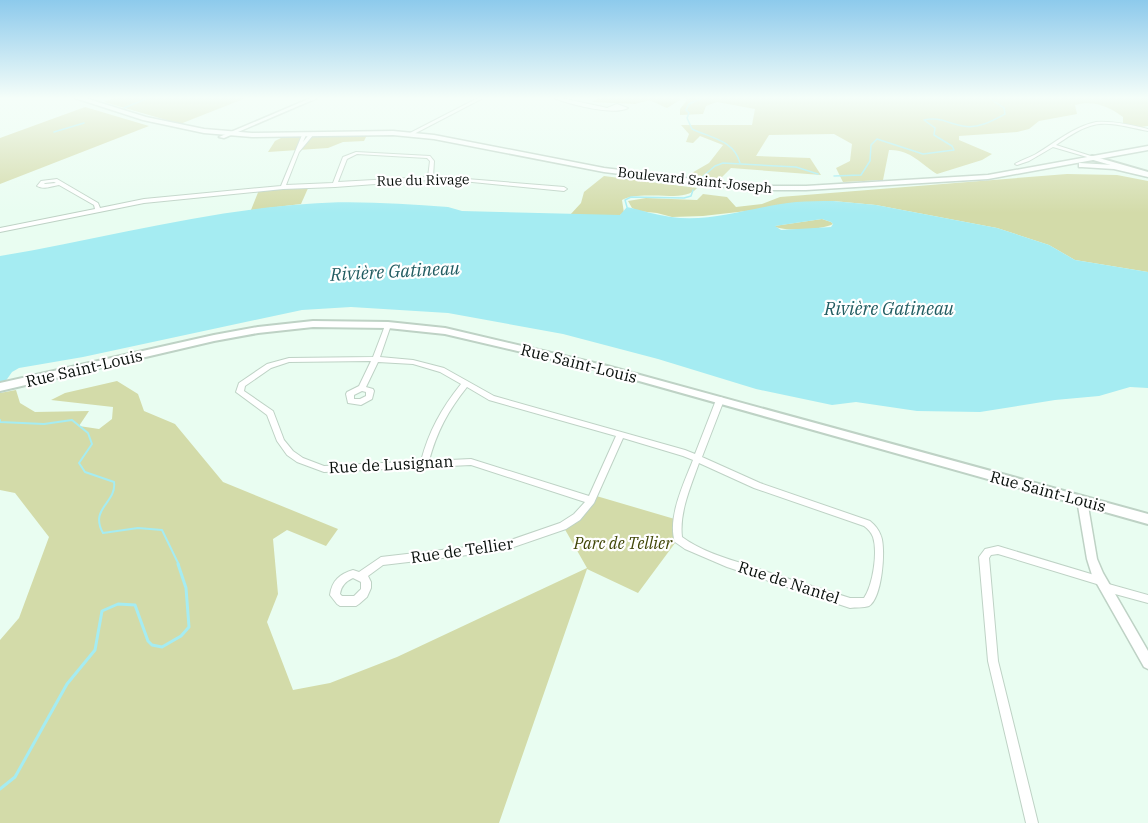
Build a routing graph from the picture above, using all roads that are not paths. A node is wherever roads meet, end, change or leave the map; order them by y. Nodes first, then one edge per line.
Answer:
1 (218, 136) edge
2 (290, 136) edge
3 (305, 136) edge
4 (427, 136) edge
5 (1071, 136) edge
6 (222, 137) joint
7 (1053, 146) junction
8 (1147, 148) edge
9 (1092, 158) junction
10 (1016, 168) junction
11 (1148, 174) edge
12 (430, 178) junction
13 (60, 183) dead end
14 (335, 185) junction
15 (283, 187) junction
16 (564, 189) dead end
17 (98, 209) junction
18 (0, 230) edge
19 (388, 325) junction
20 (376, 358) junction
21 (466, 383) junction
22 (0, 387) edge
23 (362, 388) dead end
24 (720, 400) junction
25 (620, 436) junction
26 (696, 458) junction
27 (424, 463) junction
28 (591, 500) junction
29 (1082, 500) junction
30 (1148, 519) edge
31 (362, 576) dead end
32 (1102, 584) junction
33 (1148, 599) edge
34 (1148, 663) edge
35 (1032, 823) edge

1 - 6 main road, Boulevard Saint-Joseph
2 - 6 main road, Boulevard Saint-Joseph
3 - 15 street
4 - 10 main road, Boulevard Saint-Joseph
5 - 7 street
7 - 9 street
7 - 10 street
8 - 9 main road, Boulevard Saint-Joseph
8 - 11 main road
9 - 10 main road, Boulevard Saint-Joseph
9 - 11 main road
10 - 11 main road
12 - 14 street, Rue du Rivage
12 - 14 street
12 - 16 street, Rue du Rivage
13 - 17 street
14 - 15 street, Rue du Rivage
15 - 17 street, Rue du Rivage
17 - 18 street, Rue du Rivage
19 - 20 street
19 - 22 main road, Rue Saint-Louis
19 - 24 main road, Rue Saint-Louis
20 - 21 street, Rue de Lusignan
20 - 23 street
20 - 27 street, Rue de Lusignan
21 - 25 street, Rue de Lusignan
21 - 27 street
24 - 26 street, Rue de Nantel
24 - 29 main road, Rue Saint-Louis
25 - 26 street, Rue de Lusignan
25 - 28 street, Rue de Tellier
26 - 26 street, Rue de Nantel
27 - 28 street, Rue de Lusignan
28 - 31 street, Rue de Tellier
29 - 30 main road, Rue Saint-Louis
29 - 32 street
32 - 33 street
32 - 34 street
32 - 35 street

